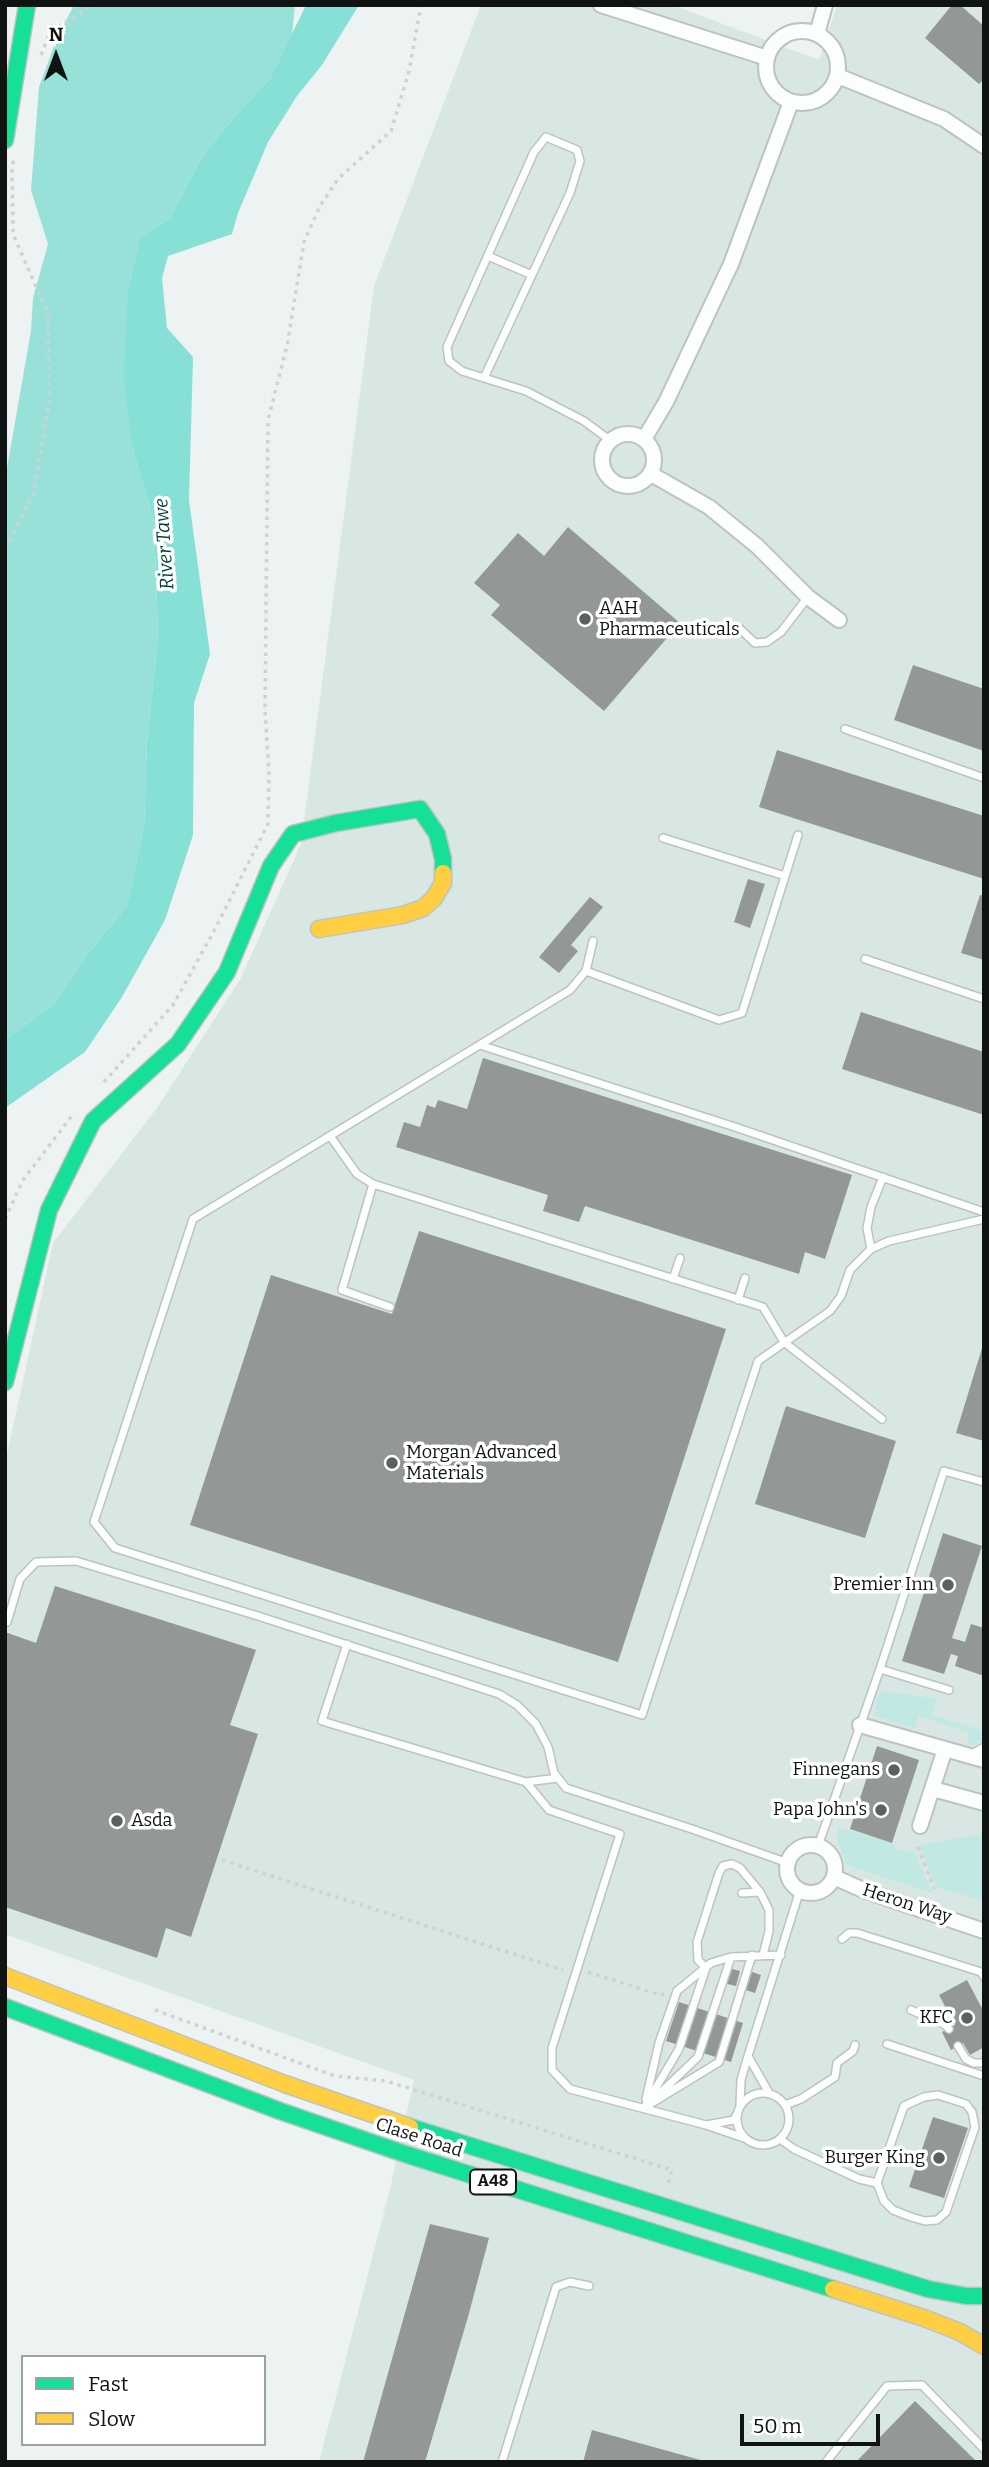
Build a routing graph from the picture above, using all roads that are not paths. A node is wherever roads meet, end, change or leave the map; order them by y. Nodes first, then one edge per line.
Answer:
1 (27, 5) edge
2 (601, 5) edge
3 (825, 5) edge
4 (817, 34) junction
5 (766, 58) junction
6 (838, 76) junction
7 (791, 102) junction
8 (5, 140) edge
9 (984, 146) edge
10 (488, 256) junction
11 (532, 275) junction
12 (484, 378) junction
13 (644, 439) junction
14 (611, 440) junction
15 (651, 474) junction
16 (808, 597) junction
17 (839, 620) dead end
18 (739, 628) dead end
19 (845, 729) dead end
20 (984, 778) edge
21 (798, 835) dead end
22 (663, 838) dead end
23 (785, 876) junction
24 (319, 929) dead end
25 (593, 941) dead end
26 (865, 958) dead end
27 (586, 971) junction
28 (984, 999) edge
29 (481, 1045) junction
30 (330, 1136) junction
31 (883, 1177) junction
32 (373, 1184) junction
33 (984, 1212) edge
34 (984, 1219) edge
35 (871, 1249) junction
36 (680, 1258) dead end
37 (745, 1278) dead end
38 (673, 1279) junction
39 (738, 1300) junction
40 (390, 1307) dead end
41 (784, 1342) junction
42 (5, 1382) edge
43 (882, 1419) dead end
44 (984, 1482) edge
45 (7, 1622) edge
46 (347, 1644) junction
47 (880, 1669) junction
48 (949, 1690) dead end
49 (860, 1725) junction
50 (984, 1747) edge
51 (945, 1749) junction
52 (977, 1758) edge
53 (558, 1778) junction
54 (526, 1783) junction
55 (933, 1789) junction
56 (984, 1803) edge
57 (920, 1826) dead end
58 (818, 1846) junction
59 (788, 1863) junction
60 (834, 1877) junction
61 (800, 1890) junction
62 (760, 1892) junction
63 (742, 1893) dead end
64 (983, 1929) edge
65 (842, 1939) dead end
66 (735, 1947) dead end
67 (752, 1955) junction
68 (763, 1955) junction
69 (780, 1955) junction
70 (734, 1957) junction
71 (706, 1968) junction
72 (5, 1976) edge
73 (984, 1977) edge
74 (5, 2007) edge
75 (911, 2010) dead end
76 (949, 2029) dead end
77 (887, 2044) dead end
78 (855, 2045) dead end
79 (958, 2046) dead end
80 (748, 2056) junction
81 (984, 2063) edge
82 (981, 2075) dead end
83 (768, 2094) junction
84 (785, 2105) junction
85 (740, 2106) junction
86 (644, 2108) junction
87 (737, 2114) junction
88 (706, 2125) junction
89 (744, 2138) junction
90 (780, 2139) junction
91 (877, 2183) junction
92 (589, 2286) dead end
93 (984, 2296) edge
94 (984, 2346) edge
95 (984, 2449) edge
96 (502, 2462) edge
97 (826, 2462) edge

1 - 8 main road
2 - 5 street
3 - 4 street
4 - 5 street
4 - 6 street
5 - 7 street
6 - 7 street
6 - 9 street
7 - 13 street
10 - 11 lane
10 - 11 lane
10 - 12 lane
11 - 12 lane
12 - 14 lane
13 - 14 street
13 - 15 street
14 - 15 street
15 - 16 street
16 - 17 street
16 - 18 lane
19 - 20 lane
21 - 23 lane
22 - 23 lane
23 - 27 lane
24 - 42 main road
25 - 27 lane
26 - 28 lane
27 - 29 lane
29 - 30 lane
29 - 31 lane
30 - 32 lane
30 - 41 lane
31 - 33 lane
31 - 35 lane
32 - 38 lane
32 - 40 lane
34 - 35 lane
35 - 41 lane
36 - 38 lane
37 - 39 lane
38 - 39 lane
39 - 41 lane
41 - 43 lane
44 - 47 lane
45 - 46 lane
46 - 53 lane
46 - 54 lane
47 - 48 lane
47 - 49 lane
49 - 51 street
49 - 58 lane
50 - 52 lane
51 - 52 street
51 - 55 street
53 - 54 lane
53 - 59 lane
54 - 86 lane
55 - 56 street
55 - 57 street
58 - 59 street
58 - 60 street
59 - 61 street
60 - 61 street
60 - 64 street, Heron Way
61 - 69 lane
62 - 63 lane
62 - 68 lane
62 - 71 lane
65 - 73 lane
66 - 70 lane
67 - 68 lane
67 - 70 lane
67 - 86 lane
68 - 69 lane
69 - 80 lane
70 - 71 lane
70 - 86 lane
71 - 86 lane
71 - 86 lane
72 - 93 main road, Clase Road / A48
74 - 94 main road, Clase Road / A48
75 - 76 lane
77 - 82 lane
78 - 84 lane
79 - 81 lane
80 - 83 lane
80 - 85 lane
83 - 84 lane
83 - 85 lane
84 - 90 lane
85 - 87 lane
86 - 88 lane
87 - 88 lane
87 - 89 lane
88 - 89 lane
89 - 90 lane
90 - 91 lane
91 - 91 lane
92 - 96 lane
95 - 97 lane

